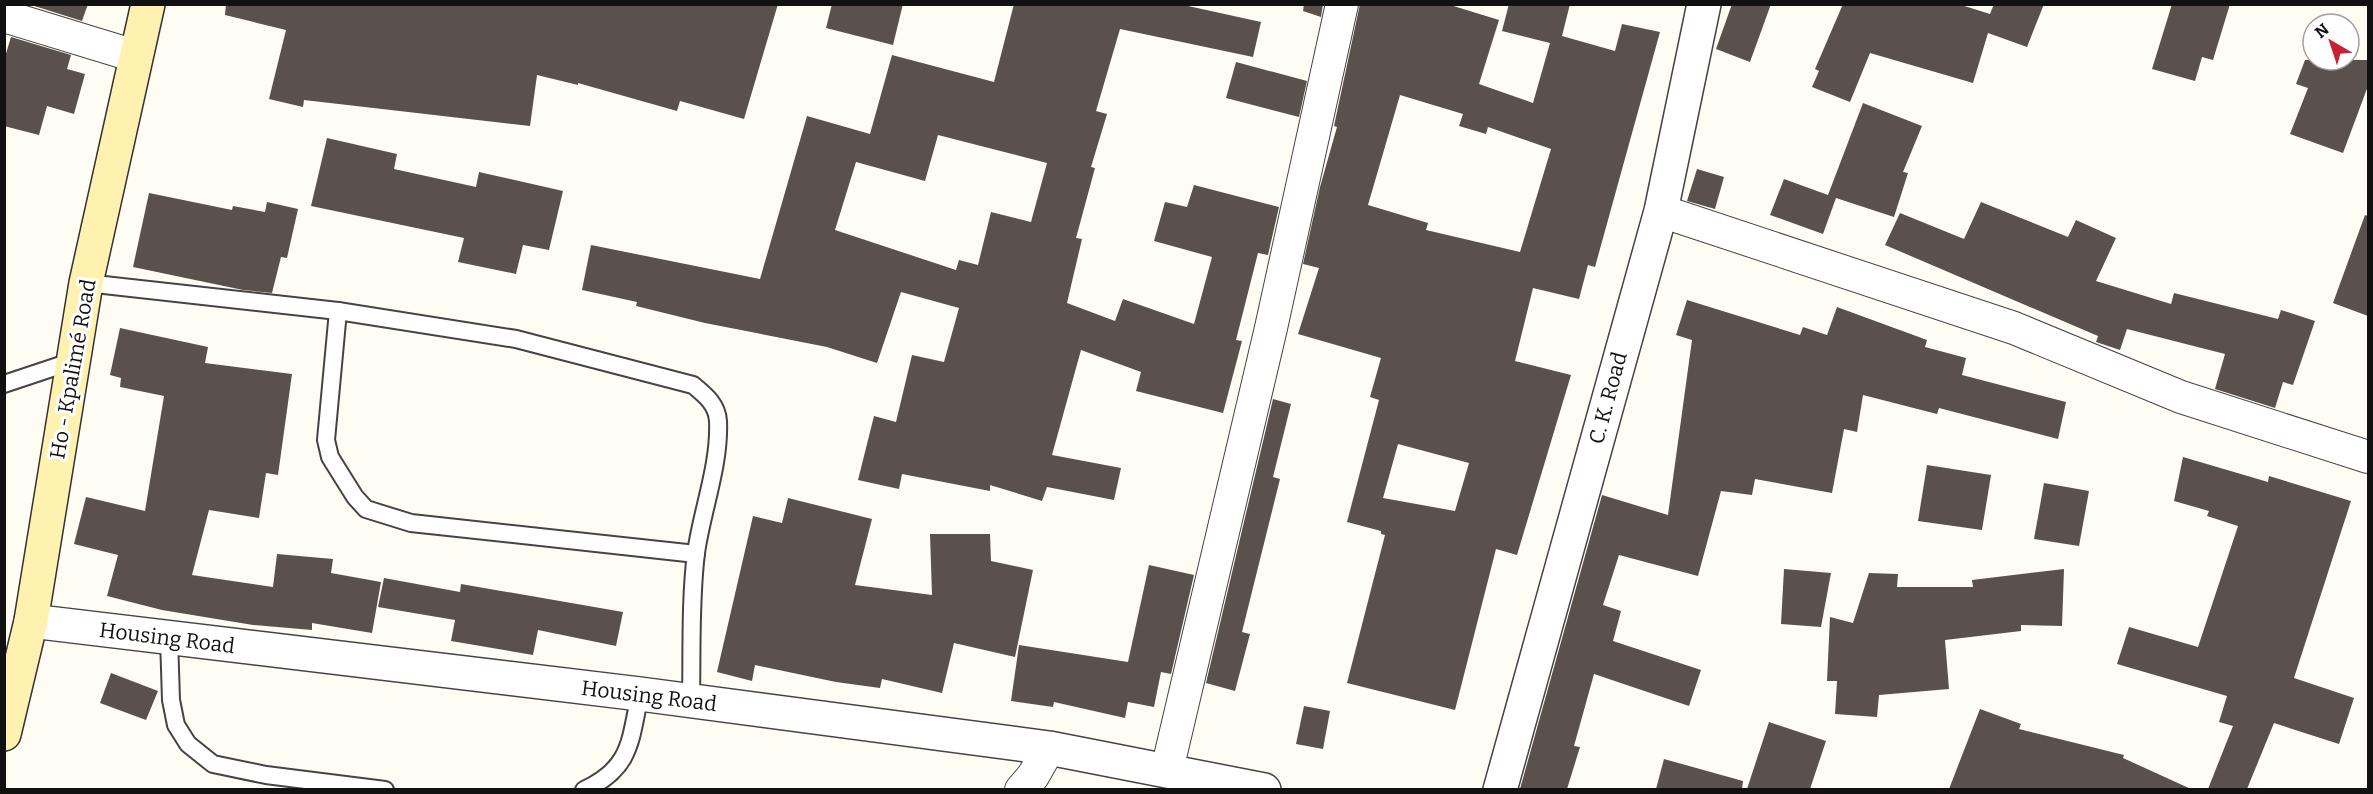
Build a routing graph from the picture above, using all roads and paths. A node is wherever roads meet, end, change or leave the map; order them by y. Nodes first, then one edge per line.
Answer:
1 (148, 4) edge
2 (1342, 4) edge
3 (1704, 4) edge
4 (4, 16) edge
5 (135, 56) junction
6 (1661, 211) junction
7 (86, 283) junction
8 (338, 311) junction
9 (73, 361) junction
10 (4, 384) edge
11 (2368, 456) edge
12 (696, 554) junction
13 (31, 621) junction
14 (170, 638) junction
15 (640, 694) junction
16 (691, 700) junction
17 (4, 734) edge
18 (1049, 748) junction
19 (1167, 770) junction
20 (385, 789) edge
21 (584, 789) edge
22 (1021, 789) edge
23 (1264, 789) edge
24 (1500, 789) edge

1 - 5 main road, Ho - Kpalimé Road
2 - 19 street
3 - 6 street, C. K. Road
4 - 5 street
5 - 7 main road, Ho - Kpalimé Road
6 - 11 street
6 - 24 street, C. K. Road
7 - 8 lane
7 - 9 main road, Ho - Kpalimé Road
8 - 12 lane
8 - 12 lane
9 - 10 lane
9 - 13 main road, Ho - Kpalimé Road
12 - 16 lane
13 - 14 street, Housing Road
13 - 17 main road, Ho - Kpalimé Road
14 - 15 street, Housing Road
14 - 20 lane
15 - 16 street, Housing Road
15 - 21 lane
16 - 18 street, Housing Road
18 - 19 street, Housing Road
18 - 22 street
19 - 23 street, Housing Road

